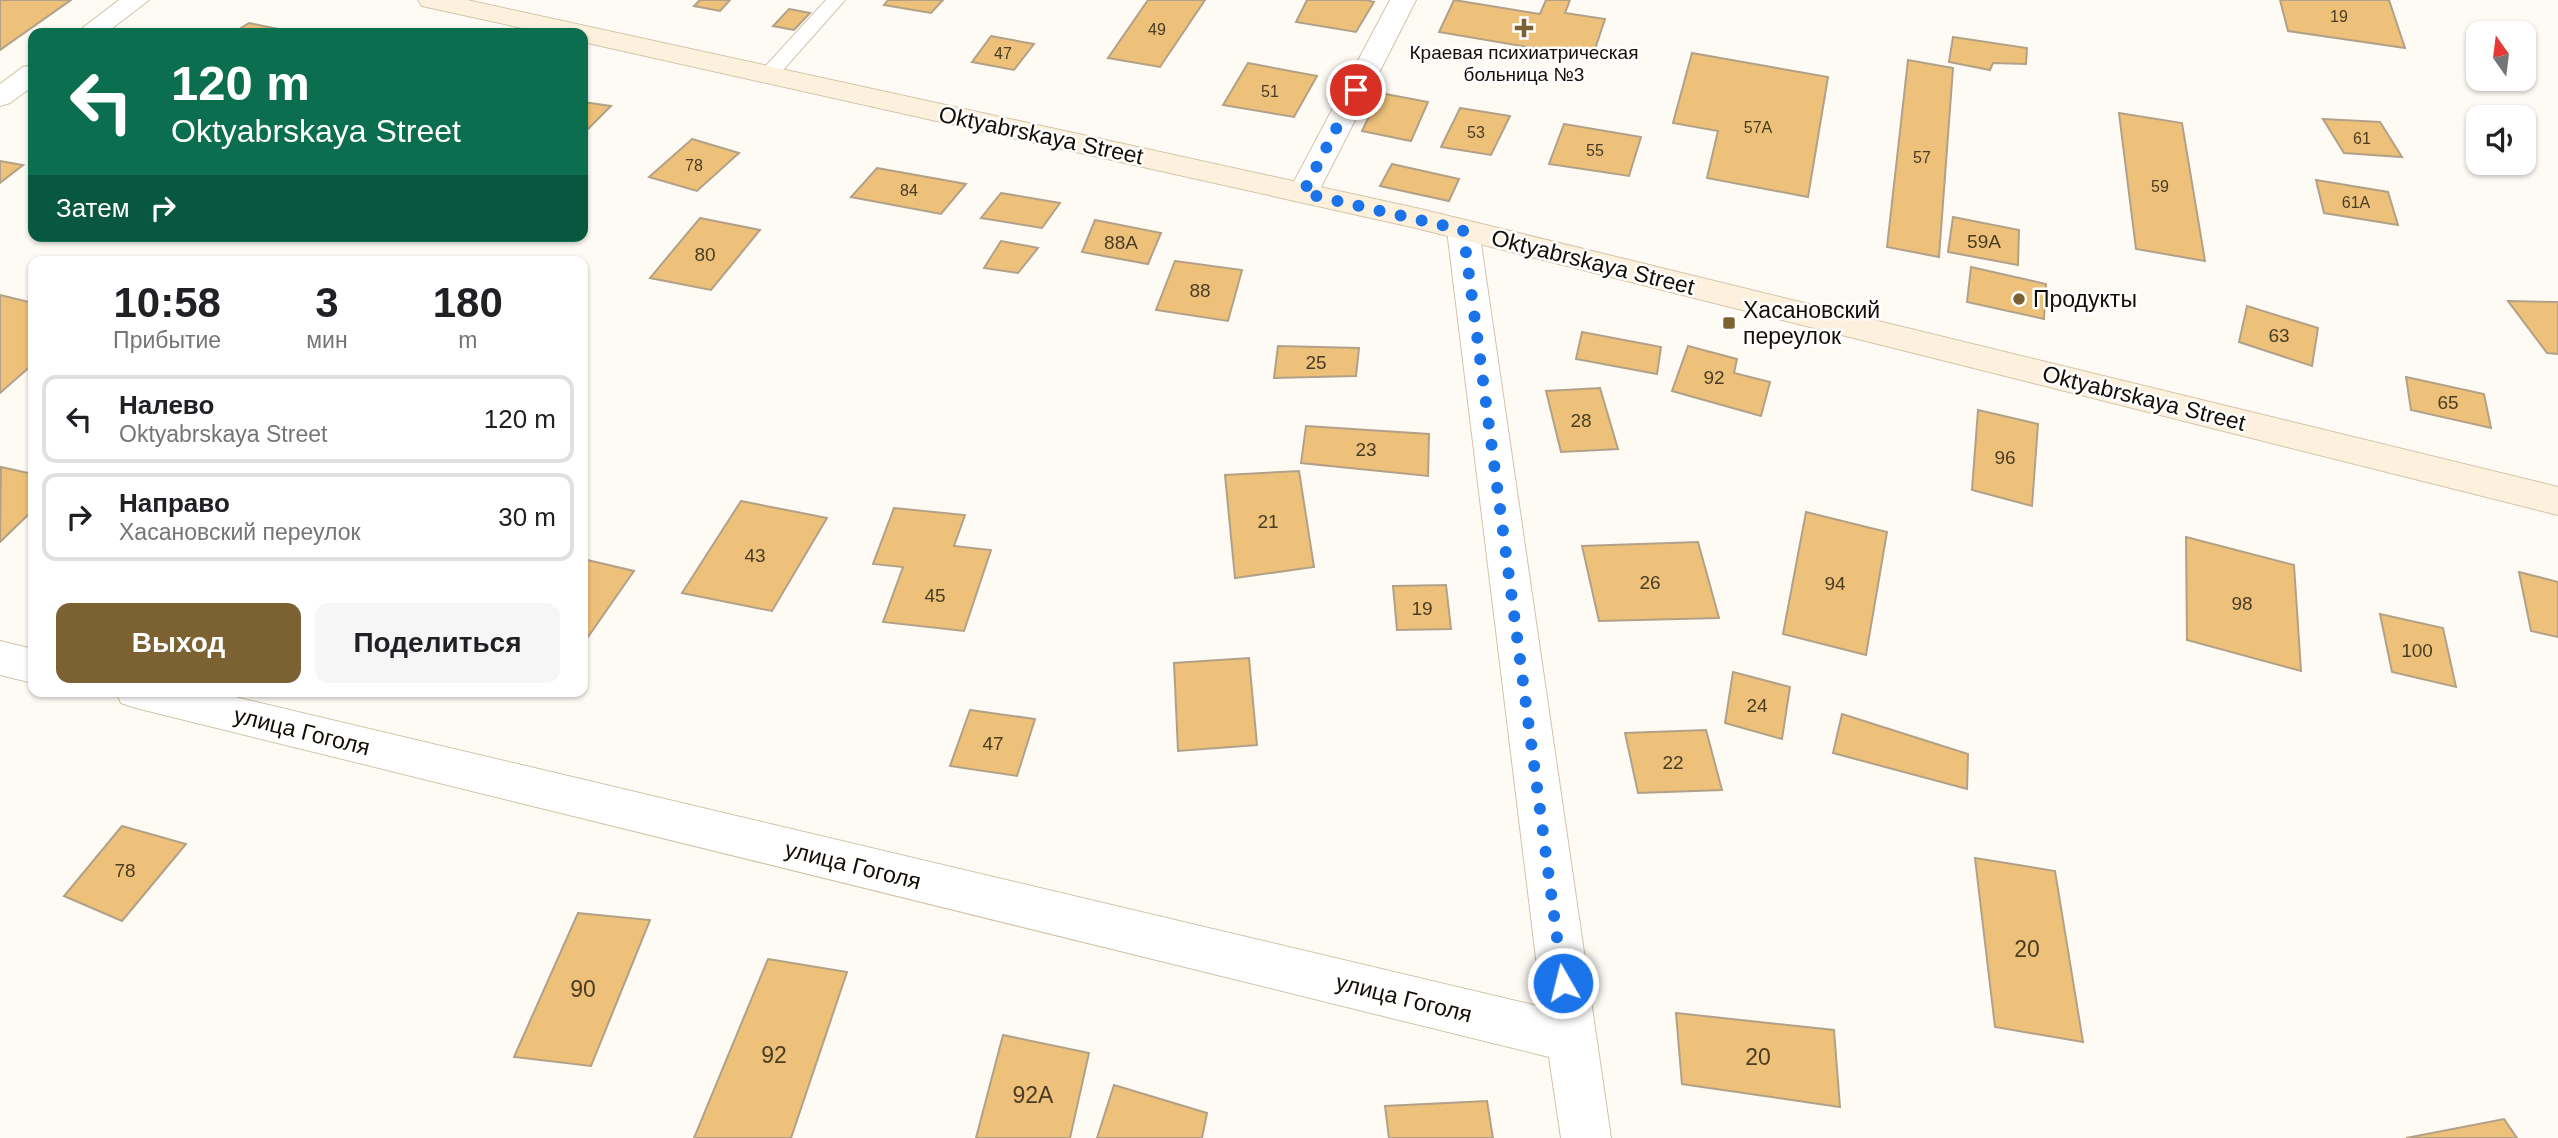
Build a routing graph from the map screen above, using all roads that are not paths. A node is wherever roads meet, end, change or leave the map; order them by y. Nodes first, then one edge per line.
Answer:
1 (136, 0) edge
2 (431, 0) edge
3 (836, 0) edge
4 (1403, 0) edge
5 (96, 28) edge
6 (559, 28) edge
7 (588, 34) edge
8 (768, 75) junction
9 (28, 77) edge
10 (0, 97) edge
11 (1303, 193) junction
12 (1463, 230) junction
13 (2558, 501) edge
14 (0, 658) edge
15 (28, 665) edge
16 (161, 697) edge
17 (1570, 1038) junction
18 (1586, 1138) edge

1 - 5 street
2 - 6 main road, Oktyabrskaya Street
3 - 8 lane
4 - 11 street
7 - 8 main road, Oktyabrskaya Street
8 - 11 main road, Oktyabrskaya Street
9 - 10 street
11 - 12 main road, Oktyabrskaya Street
12 - 13 main road, Oktyabrskaya Street
12 - 17 street
14 - 15 street
16 - 17 street, улица Гоголя
17 - 18 street

